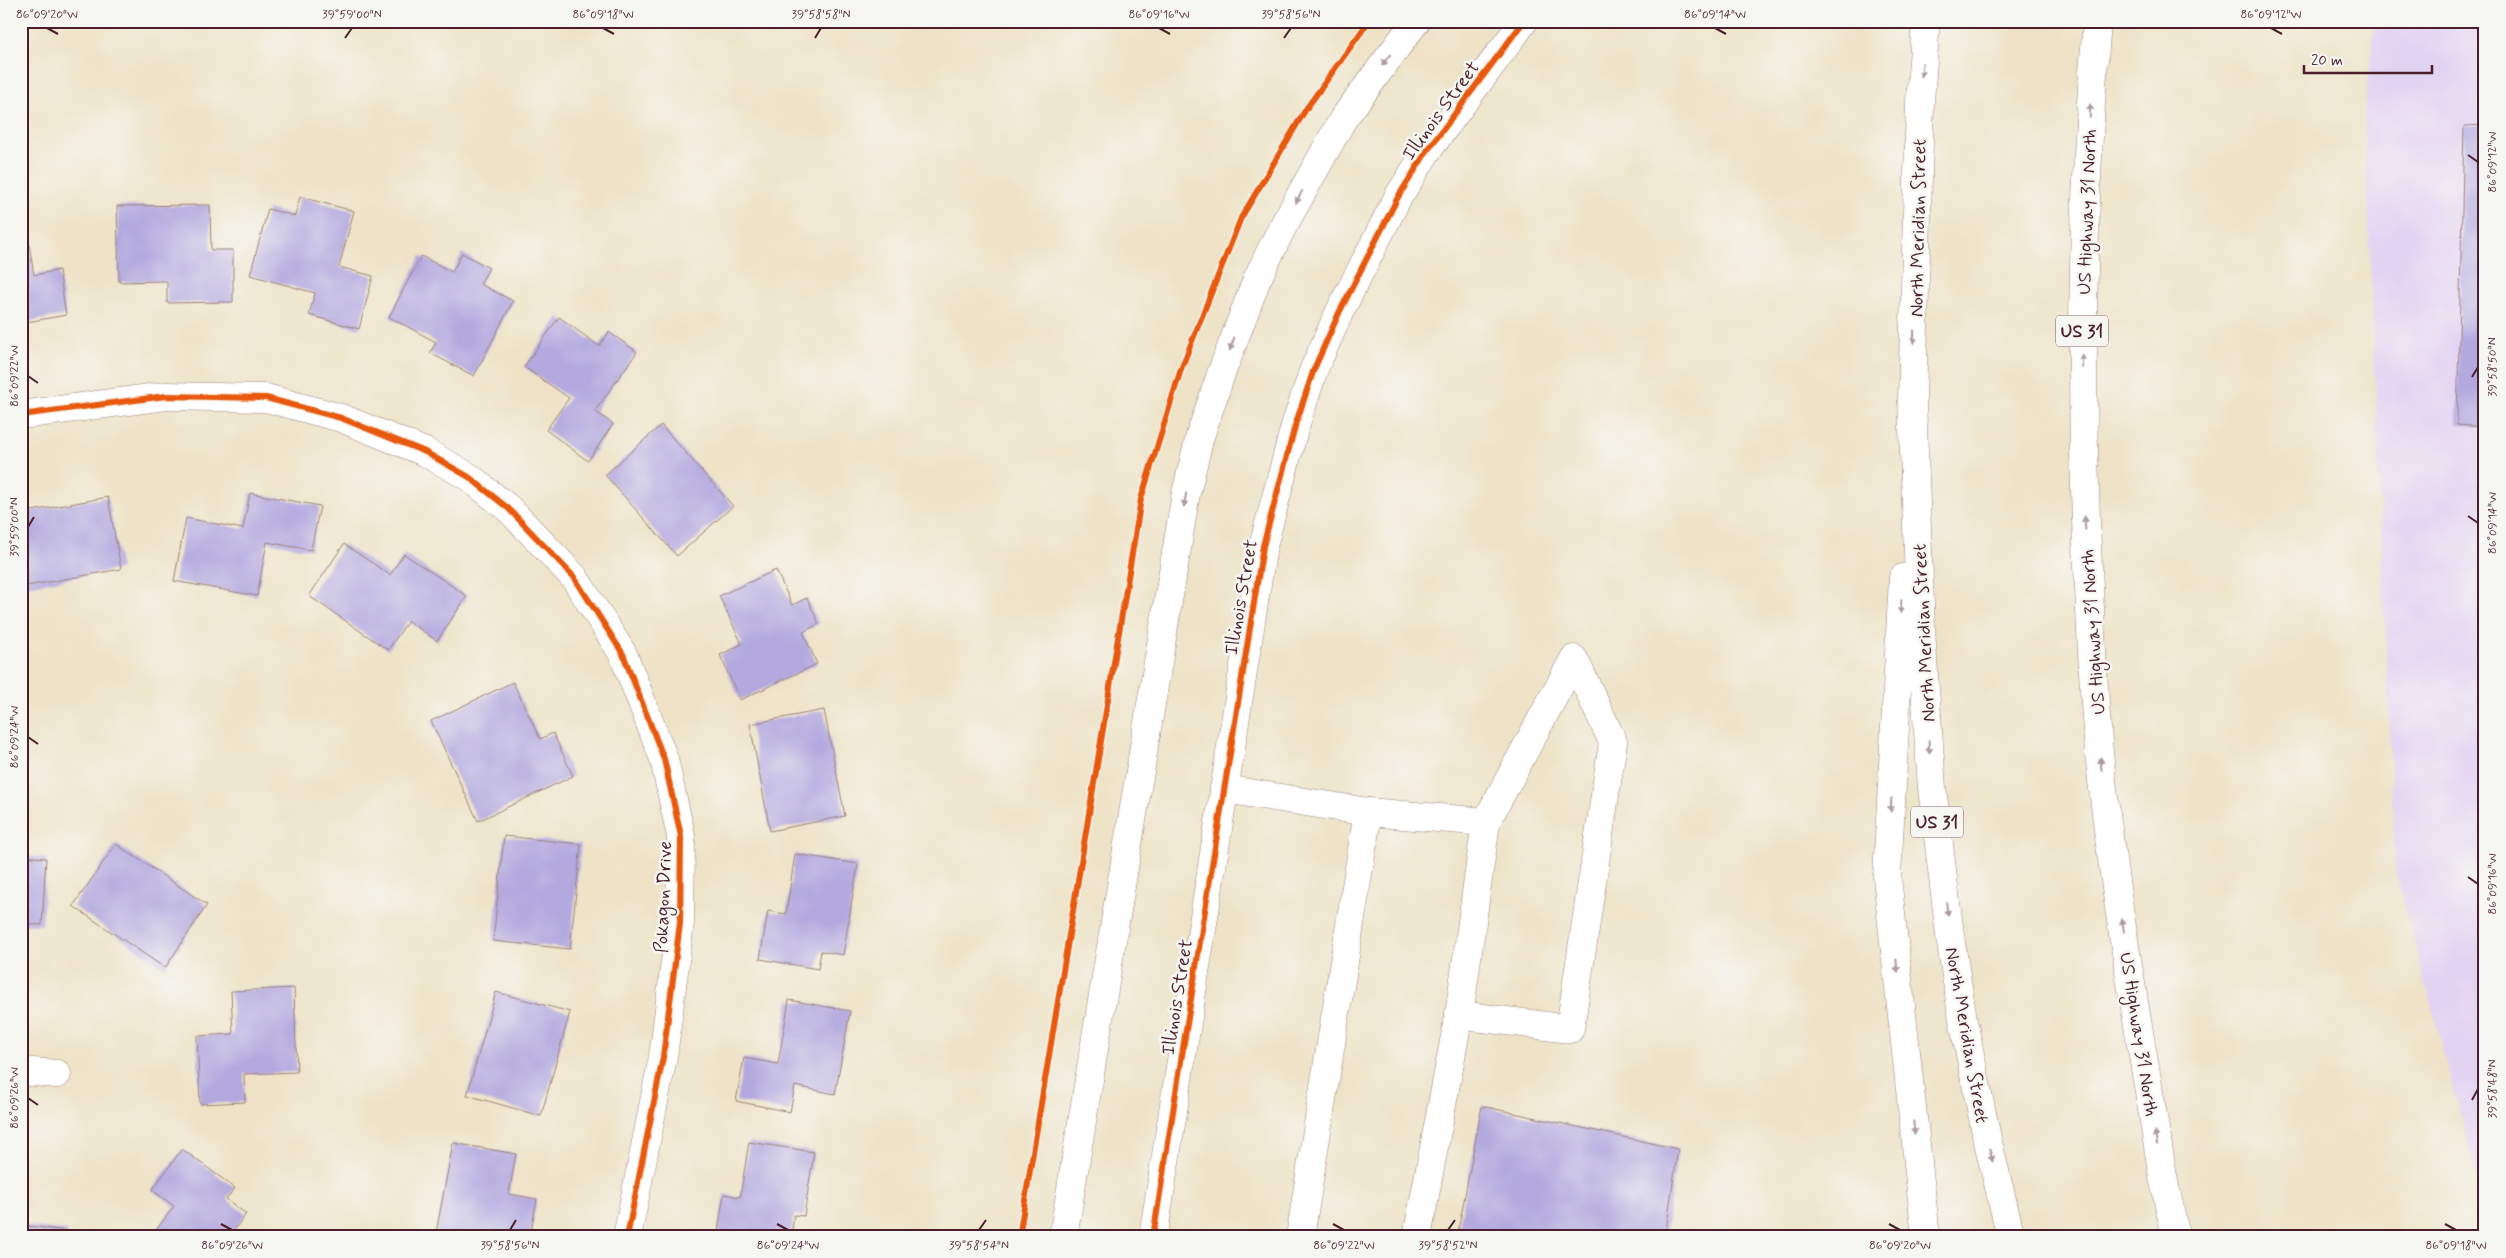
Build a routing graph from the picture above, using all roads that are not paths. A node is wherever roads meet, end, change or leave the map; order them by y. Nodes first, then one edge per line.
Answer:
1 (1416, 21) edge
2 (1524, 21) edge
3 (1926, 21) edge
4 (2097, 21) edge
5 (1912, 401) junction
6 (21, 415) edge
7 (1224, 789) junction
8 (1368, 812) junction
9 (1486, 822) junction
10 (1459, 1015) junction
11 (21, 1071) edge
12 (56, 1074) dead end
13 (2163, 1178) junction
14 (626, 1237) edge
15 (1063, 1237) edge
16 (1153, 1237) edge
17 (1300, 1237) edge
18 (1417, 1237) edge
19 (1926, 1237) edge
20 (2011, 1237) edge
21 (2176, 1237) edge
22 (2193, 1237) edge

1 -> 15 main road
2 - 7 main road, Illinois Street
3 -> 5 main road, North Meridian Street / US 31
13 -> 4 main road, US Highway 31 North / US 31
5 -> 19 main road
5 -> 20 main road, North Meridian Street / US 31
6 - 14 main road, Pokagon Drive
7 - 8 main road
7 - 16 main road, Illinois Street
8 - 9 main road
8 - 17 main road
9 - 10 main road
9 - 10 main road
10 - 18 main road
11 - 12 main road
13 - 21 main road, US Highway 31 North / US 31
13 - 22 main road

